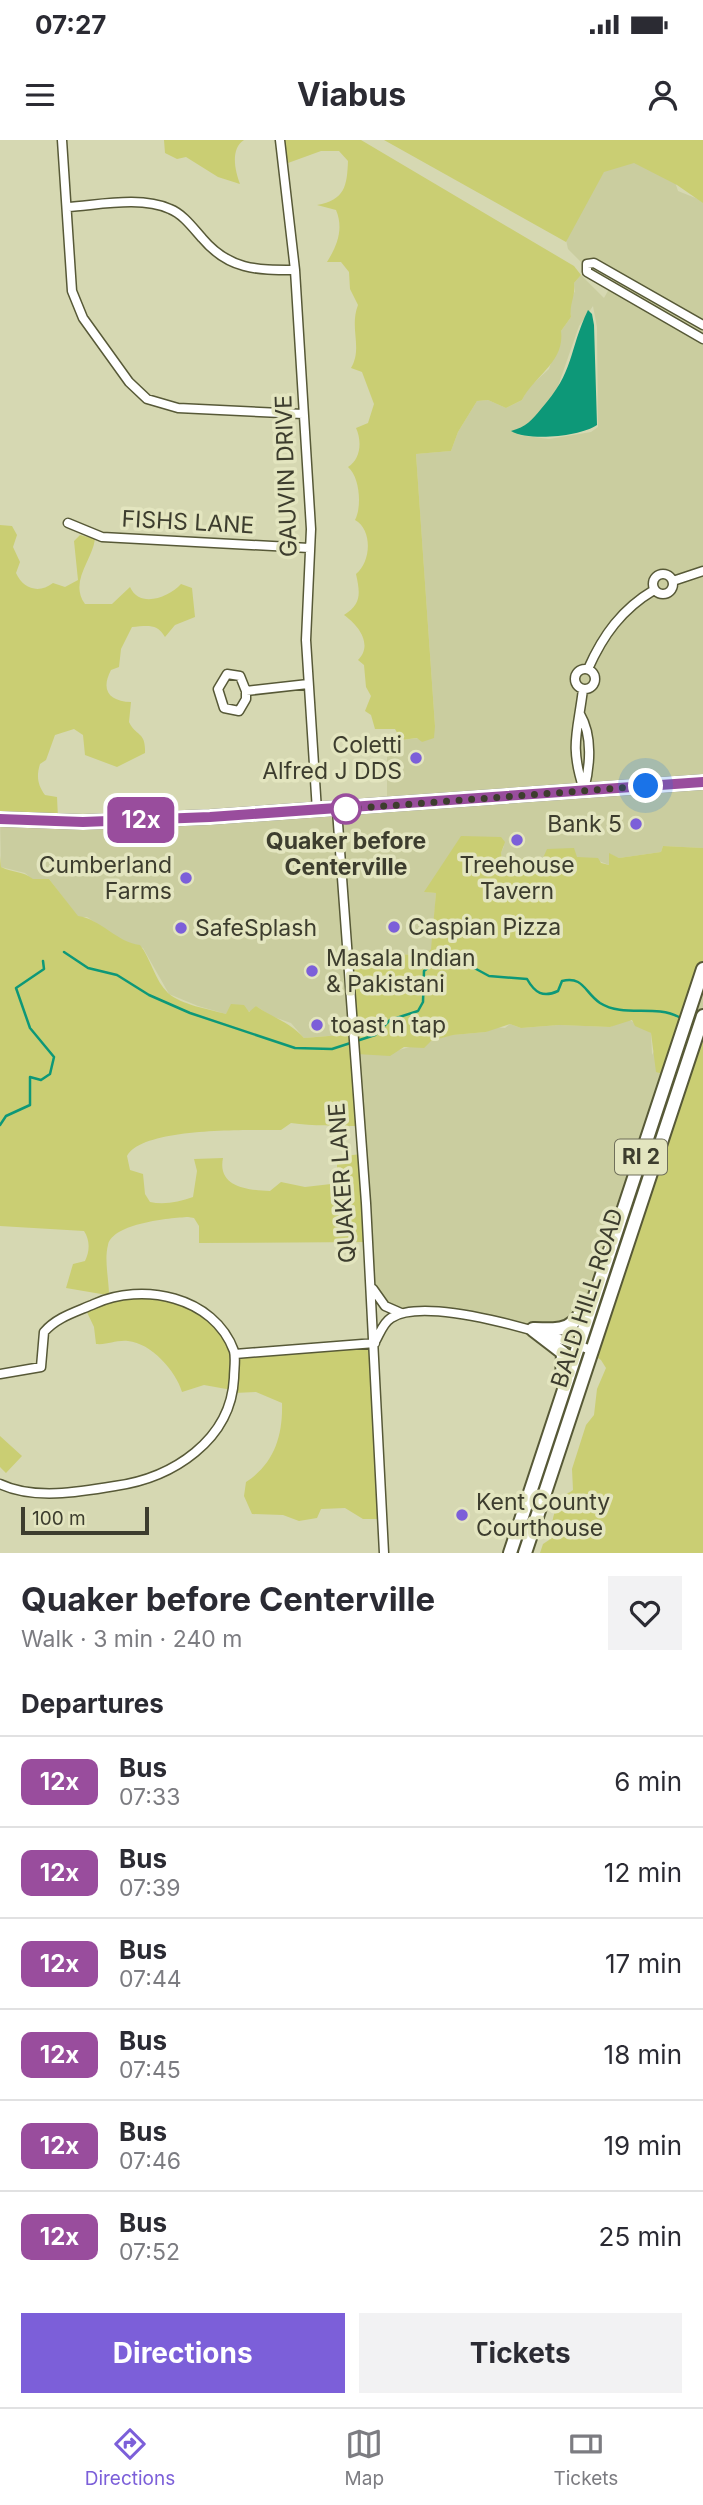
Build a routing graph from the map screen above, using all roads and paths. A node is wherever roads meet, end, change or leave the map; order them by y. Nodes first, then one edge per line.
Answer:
1 (62, 140) edge
2 (280, 141) edge
3 (68, 207) junction
4 (295, 270) junction
5 (703, 325) edge
6 (703, 339) edge
7 (303, 414) junction
8 (68, 523) dead end
9 (309, 548) junction
10 (703, 571) edge
11 (673, 581) junction
12 (654, 590) junction
13 (588, 669) junction
14 (309, 684) junction
15 (583, 689) junction
16 (246, 691) junction
17 (580, 714) junction
18 (703, 782) edge
19 (584, 790) junction
20 (337, 810) junction
21 (317, 811) junction
22 (0, 819) edge
23 (703, 969) edge
24 (703, 1016) edge
25 (703, 1041) edge
26 (680, 1087) junction
27 (618, 1230) junction
28 (370, 1277) junction
29 (401, 1313) junction
30 (533, 1329) junction
31 (374, 1343) junction
32 (580, 1345) junction
33 (593, 1351) junction
34 (235, 1354) junction
35 (0, 1374) edge
36 (555, 1420) junction
37 (0, 1483) edge
38 (384, 1553) edge
39 (510, 1553) edge
40 (525, 1553) edge

1 - 3 street
2 - 4 street, GAUVIN DRIVE
3 - 4 street
3 - 7 street
4 - 7 street, GAUVIN DRIVE
5 - 6 street
7 - 9 street, GAUVIN DRIVE
8 - 9 street, FISHS LANE
9 - 14 street, GAUVIN DRIVE
10 - 11 street
11 - 12 street
11 - 12 street
12 - 13 street
13 - 15 street
13 - 15 street
14 - 16 street
14 - 21 street, GAUVIN DRIVE
15 - 17 street
16 - 16 street
17 - 19 street
17 - 19 street
18 - 19 main road
19 - 20 main road
20 - 21 main road
20 - 28 street, QUAKER LANE
21 - 22 main road
23 - 27 main road, RI 2
24 - 26 main road, BALD HILL ROAD / RI 2
25 - 26 main road
26 - 33 main road, BALD HILL ROAD / RI 2
27 - 30 main road
27 - 32 main road, RI 2
28 - 29 street
28 - 31 street, QUAKER LANE
29 - 30 street
29 - 31 street
30 - 32 street
30 - 36 main road
31 - 34 street
31 - 38 street, QUAKER LANE
32 - 33 street
32 - 36 main road, RI 2
33 - 40 main road, BALD HILL ROAD / RI 2
34 - 35 street
34 - 37 street
36 - 39 main road, RI 2

